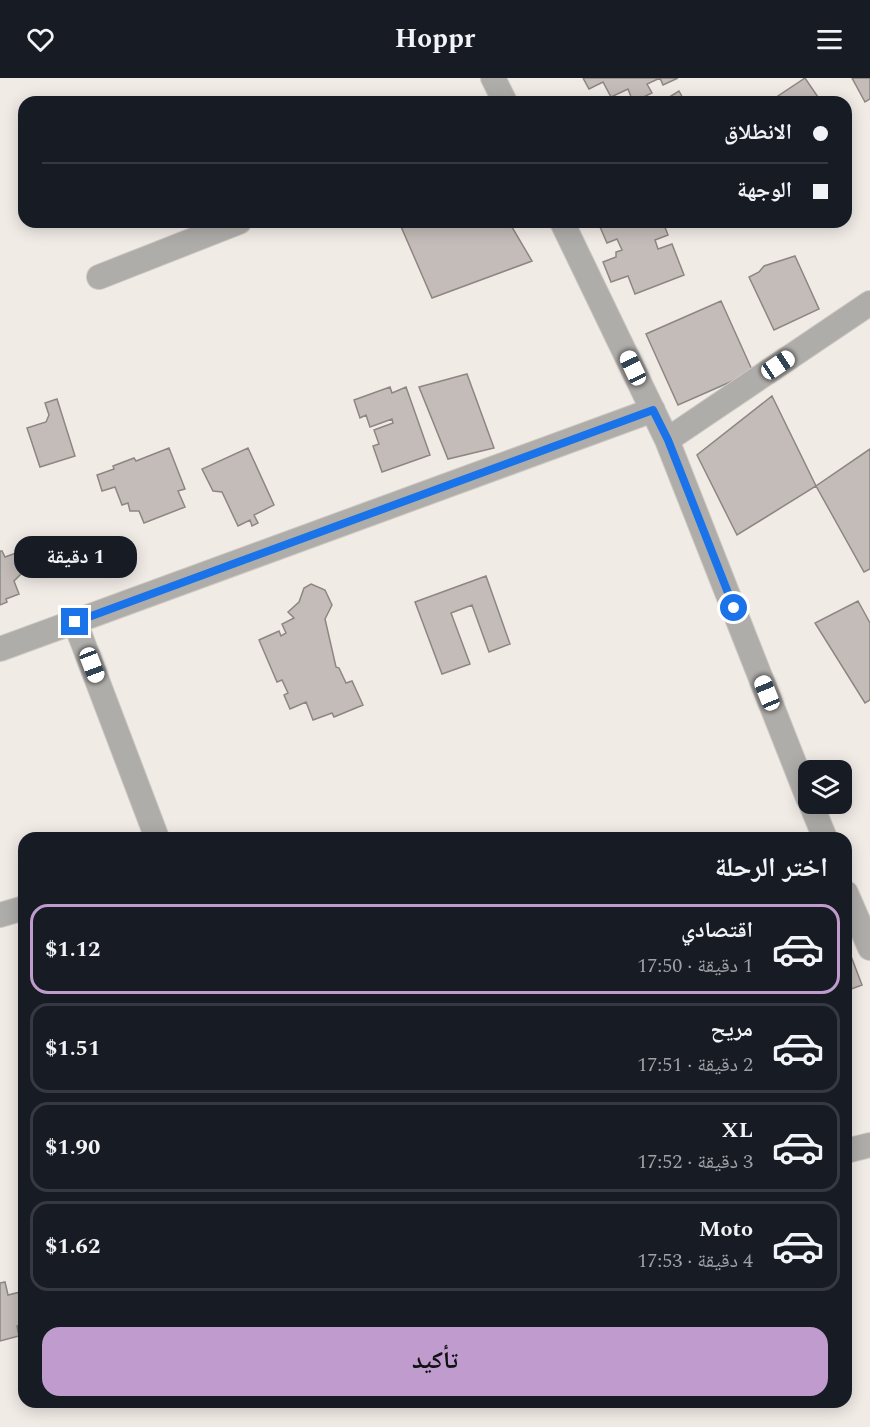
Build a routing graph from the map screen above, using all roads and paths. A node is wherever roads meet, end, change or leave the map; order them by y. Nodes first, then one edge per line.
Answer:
1 (493, 78) edge
2 (502, 96) edge
3 (224, 228) edge
4 (565, 228) edge
5 (99, 277) dead end
6 (870, 303) edge
7 (653, 410) junction
8 (668, 440) junction
9 (75, 622) junction
10 (0, 649) edge
11 (798, 772) edge
12 (815, 814) edge
13 (155, 832) edge
14 (823, 832) edge
15 (852, 901) edge
16 (18, 910) edge
17 (0, 915) edge
18 (863, 915) edge
19 (870, 948) edge
20 (870, 1145) edge
21 (852, 1150) edge

1 - 2 street
3 - 5 street
4 - 7 street
6 - 8 street
7 - 8 street
7 - 9 street
8 - 11 street
9 - 10 street
9 - 13 street
12 - 14 street
15 - 18 street
16 - 17 street
18 - 19 street
20 - 21 street

